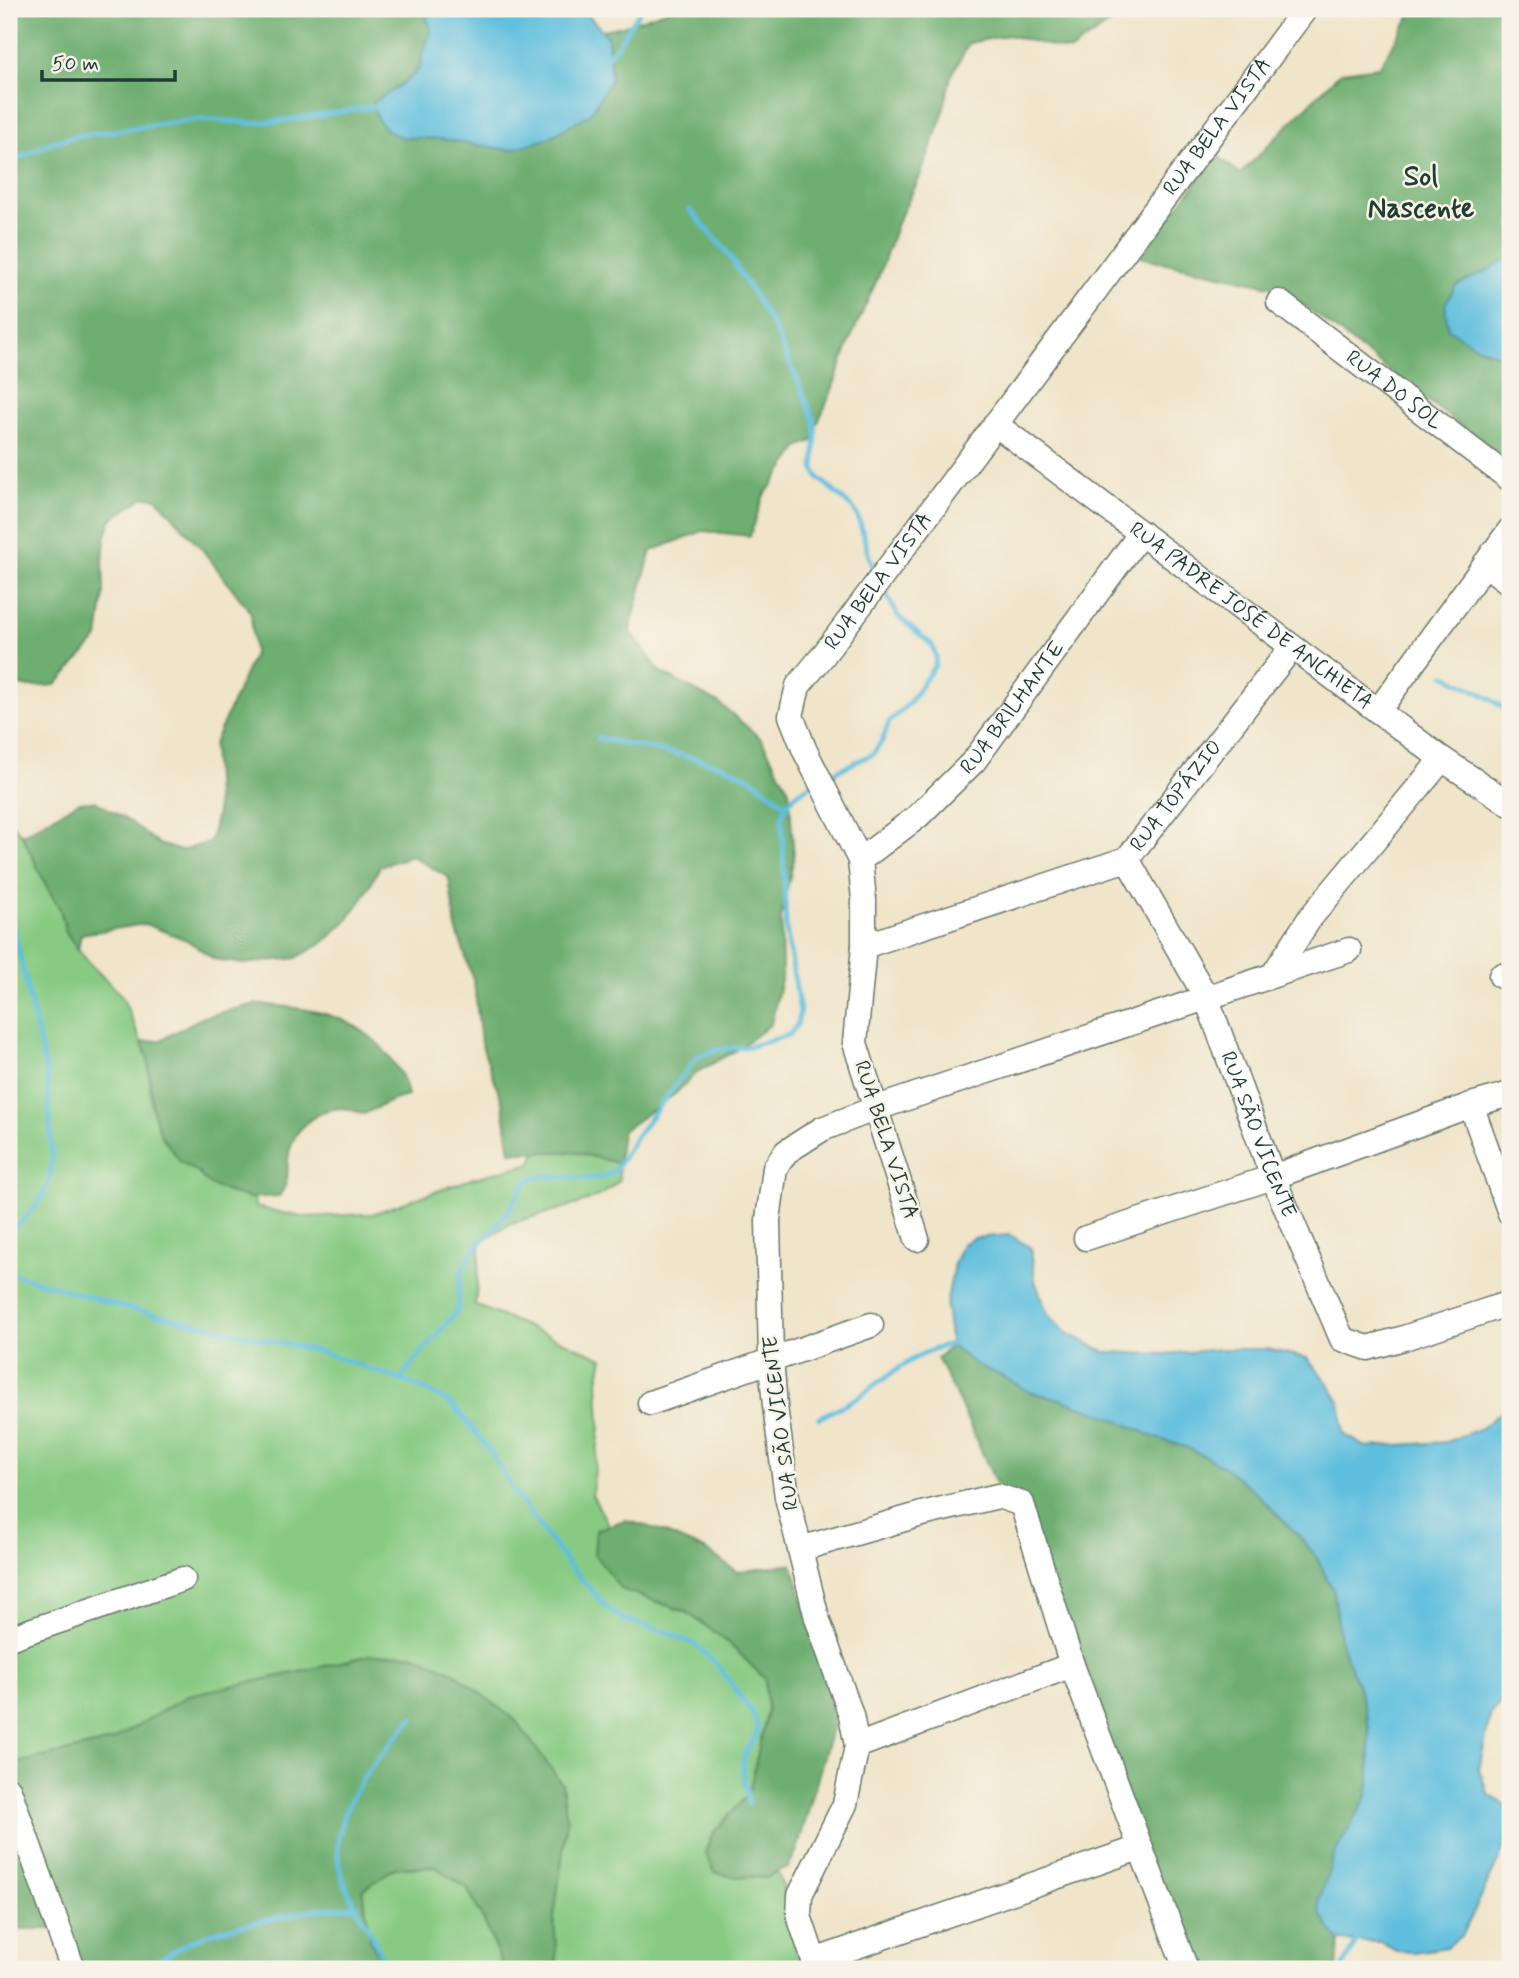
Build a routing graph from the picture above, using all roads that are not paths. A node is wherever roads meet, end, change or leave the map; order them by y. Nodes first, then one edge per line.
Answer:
1 (1306, 9) edge
2 (1279, 302) dead end
3 (995, 424) junction
4 (1510, 479) edge
5 (1510, 530) edge
6 (1140, 533) junction
7 (1485, 564) junction
8 (1510, 583) edge
9 (1292, 647) junction
10 (1378, 711) junction
11 (1442, 759) junction
12 (1510, 804) edge
13 (1127, 859) junction
14 (860, 860) junction
15 (864, 946) junction
16 (1349, 950) dead end
17 (1273, 975) junction
18 (1206, 997) junction
19 (1510, 1094) edge
20 (1471, 1105) junction
21 (874, 1109) junction
22 (1273, 1177) junction
23 (1510, 1213) edge
24 (1086, 1238) dead end
25 (917, 1240) dead end
26 (1510, 1303) edge
27 (871, 1325) dead end
28 (771, 1360) junction
29 (650, 1403) dead end
30 (800, 1549) junction
31 (183, 1579) dead end
32 (9, 1638) edge
33 (1072, 1665) junction
34 (857, 1746) junction
35 (9, 1790) edge
36 (16, 1831) edge
37 (1139, 1848) junction
38 (815, 1965) edge
39 (74, 1969) edge
40 (1186, 1969) edge

1 - 3 street, RUA BELA VISTA
2 - 4 street, RUA DO SOL
3 - 6 street, RUA PADRE JOSÉ DE ANCHIETA
3 - 14 street, RUA BELA VISTA
5 - 7 street
6 - 9 street, RUA PADRE JOSÉ DE ANCHIETA
6 - 14 street, RUA BRILHANTE
7 - 8 street
7 - 10 street
9 - 10 street, RUA PADRE JOSÉ DE ANCHIETA
9 - 13 street, RUA TOPÁZIO
10 - 11 street, RUA PADRE JOSÉ DE ANCHIETA
11 - 12 street, RUA PADRE JOSÉ DE ANCHIETA
11 - 17 street
13 - 15 street, RUA TOPÁZIO
13 - 18 street, RUA SÃO VICENTE
14 - 15 street, RUA BELA VISTA
15 - 21 street, RUA BELA VISTA
16 - 17 street, RUA SÃO VICENTE
17 - 18 street, RUA SÃO VICENTE
18 - 21 street, RUA SÃO VICENTE
18 - 22 street, RUA SÃO VICENTE
19 - 20 street
20 - 22 street
20 - 23 street
21 - 25 street, RUA BELA VISTA
21 - 28 street, RUA SÃO VICENTE
22 - 24 street
22 - 26 street, RUA SÃO VICENTE
27 - 28 street
28 - 29 street
28 - 30 street, RUA SÃO VICENTE
30 - 33 street
30 - 34 street
31 - 32 street
33 - 34 street
33 - 37 street
34 - 38 street
35 - 36 street
36 - 39 street
37 - 38 street
37 - 40 street

